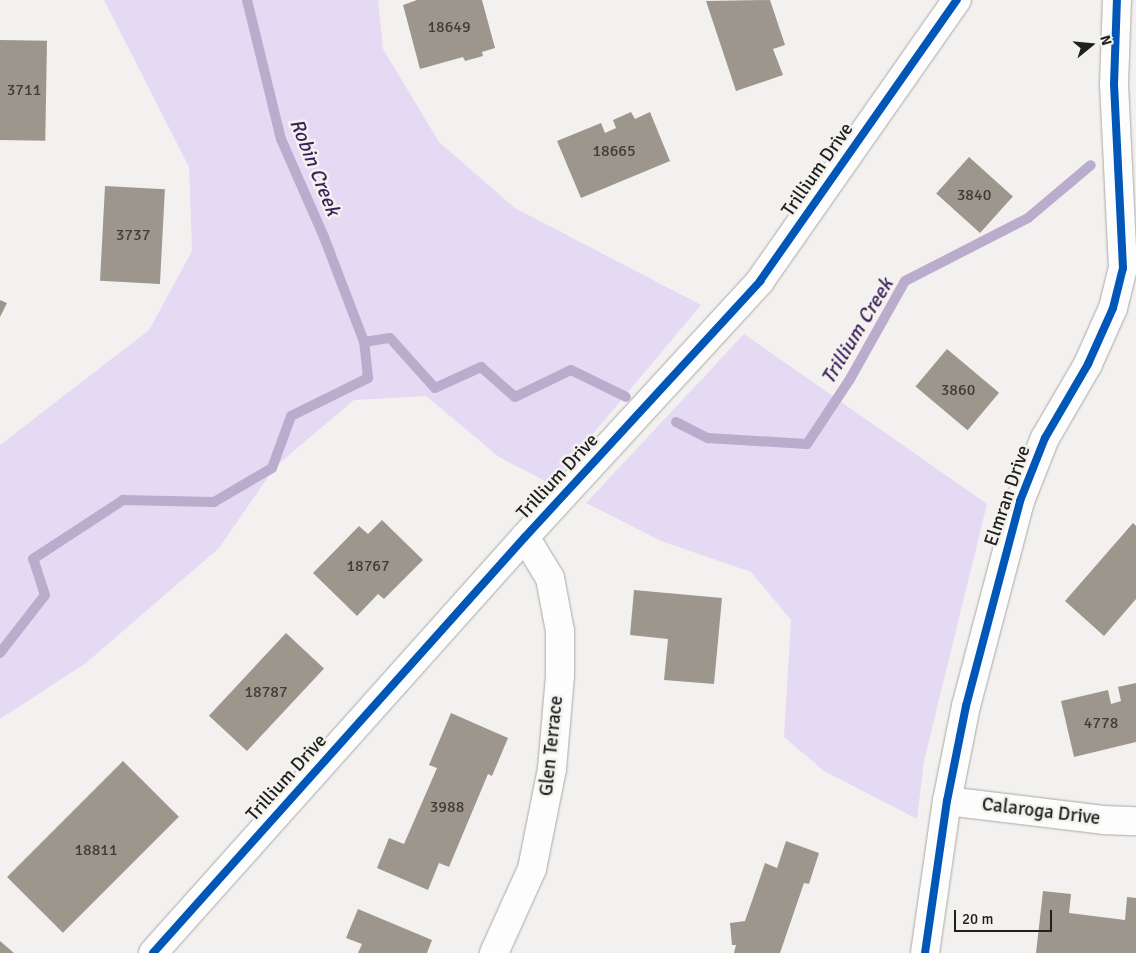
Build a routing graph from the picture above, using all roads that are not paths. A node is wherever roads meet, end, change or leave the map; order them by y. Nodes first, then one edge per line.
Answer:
1 (957, 0) edge
2 (1117, 0) edge
3 (526, 537) junction
4 (947, 801) junction
5 (1136, 820) edge
6 (153, 953) edge
7 (494, 953) edge
8 (925, 953) edge

1 - 3 street, Trillium Drive
2 - 4 street, Elmran Drive
3 - 6 street, Trillium Drive
3 - 7 street, Glen Terrace
4 - 5 street, Calaroga Drive
4 - 8 street, Elmran Drive

